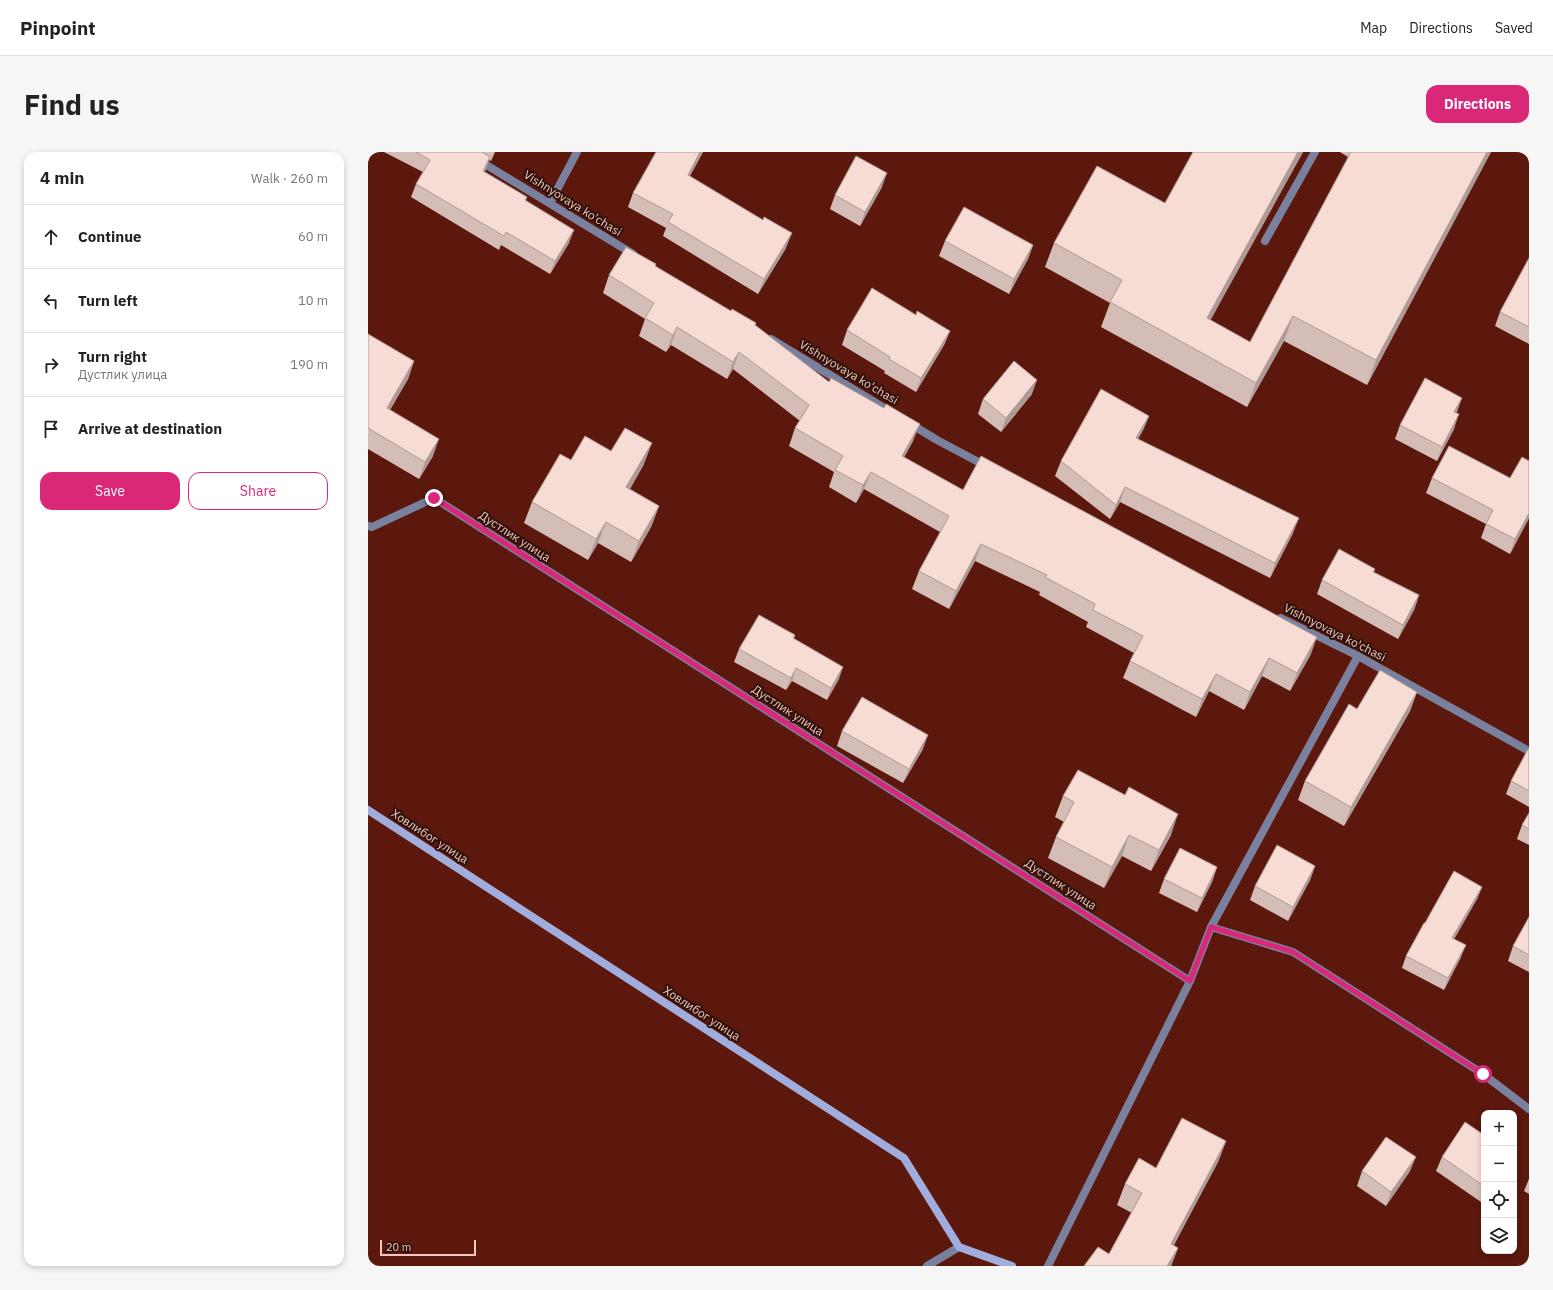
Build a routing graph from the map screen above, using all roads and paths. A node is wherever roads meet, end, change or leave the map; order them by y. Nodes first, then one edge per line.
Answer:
1 (465, 152) edge
2 (577, 152) edge
3 (1315, 152) edge
4 (550, 203) junction
5 (1264, 241) edge
6 (638, 257) edge
7 (767, 336) edge
8 (992, 470) edge
9 (368, 526) edge
10 (1273, 614) edge
11 (1358, 656) junction
12 (1529, 751) edge
13 (368, 810) edge
14 (1211, 927) junction
15 (1190, 981) junction
16 (1529, 1109) edge
17 (959, 1247) junction
18 (927, 1266) edge
19 (1012, 1266) edge
20 (1048, 1266) edge

1 - 4 street, Vishnyovaya ko'chasi
2 - 4 street
3 - 5 street
4 - 6 street, Vishnyovaya ko'chasi
7 - 8 street, Vishnyovaya ko'chasi
9 - 15 street, Дустлик улица
10 - 11 street, Vishnyovaya ko'chasi
11 - 12 street, Vishnyovaya ko'chasi
11 - 14 street
13 - 17 street, Ховлибог улица
14 - 15 street
14 - 16 street
15 - 20 street
17 - 18 street
17 - 19 street

